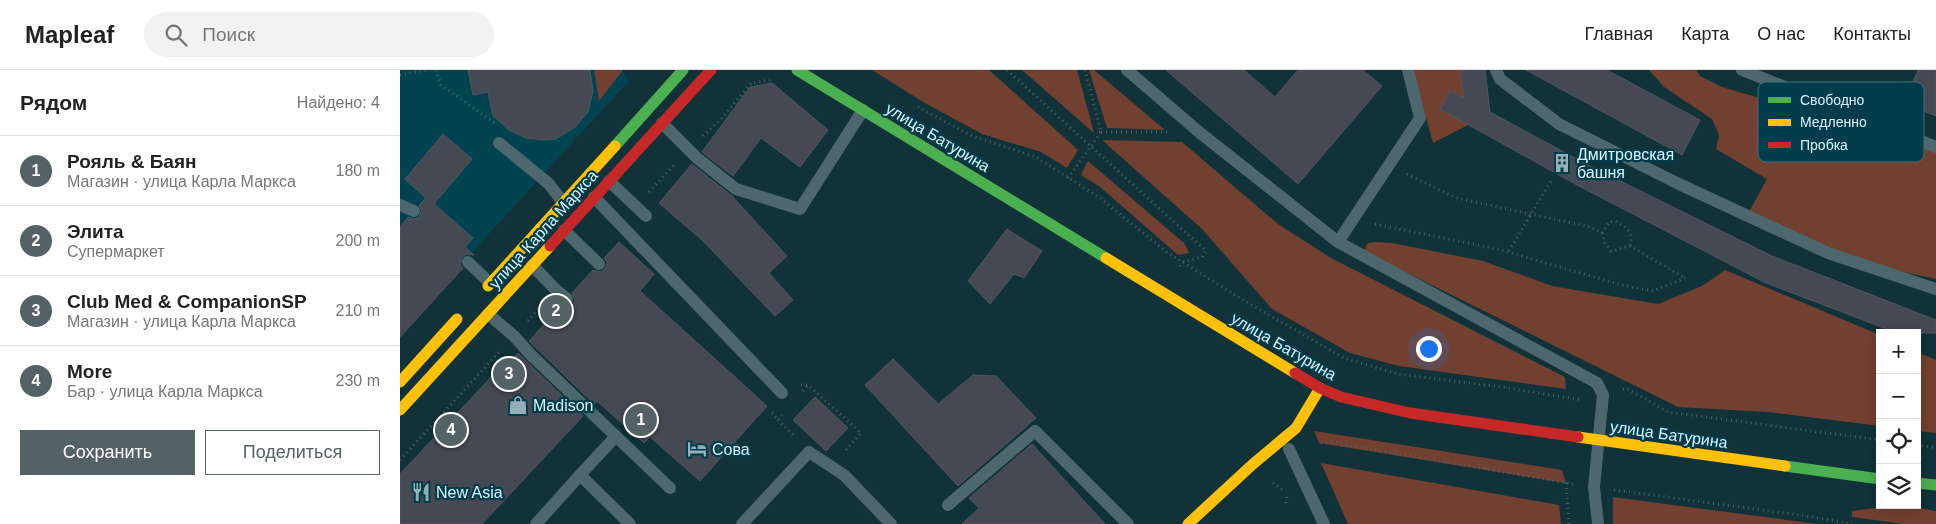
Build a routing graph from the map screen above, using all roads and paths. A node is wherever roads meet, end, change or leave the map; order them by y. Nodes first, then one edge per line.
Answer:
1 (426, 70) edge
2 (436, 70) edge
3 (683, 70) edge
4 (711, 70) edge
5 (797, 70) edge
6 (1007, 70) edge
7 (1085, 70) edge
8 (1127, 70) edge
9 (1408, 70) edge
10 (1496, 70) edge
11 (1742, 70) edge
12 (400, 75) edge
13 (771, 79) dead end
14 (1772, 82) edge
15 (915, 106) dead end
16 (863, 110) junction
17 (662, 123) junction
18 (498, 125) dead end
19 (1101, 132) junction
20 (1199, 132) junction
21 (499, 142) dead end
22 (1924, 142) edge
23 (1090, 145) junction
24 (1936, 147) edge
25 (688, 149) junction
26 (1388, 166) junction
27 (1068, 178) junction
28 (1552, 179) dead end
29 (609, 181) junction
30 (594, 197) junction
31 (563, 202) junction
32 (400, 204) edge
33 (636, 206) junction
34 (414, 211) dead end
35 (1530, 214) junction
36 (646, 216) dead end
37 (1353, 219) junction
38 (564, 230) junction
39 (1602, 233) junction
40 (1338, 242) junction
41 (1630, 246) junction
42 (1508, 252) junction
43 (468, 262) dead end
44 (1183, 262) junction
45 (599, 264) dead end
46 (532, 265) junction
47 (490, 283) junction
48 (1936, 289) edge
49 (556, 290) junction
50 (478, 297) dead end
51 (567, 299) dead end
52 (465, 311) dead end
53 (488, 314) junction
54 (514, 336) junction
55 (400, 382) edge
56 (1320, 388) junction
57 (788, 389) joint
58 (1604, 395) junction
59 (400, 410) edge
60 (616, 436) junction
61 (1876, 439) edge
62 (1598, 441) junction
63 (1319, 443) dead end
64 (1921, 446) edge
65 (1936, 448) edge
66 (1289, 449) dead end
67 (400, 460) edge
68 (830, 468) junction
69 (580, 475) junction
70 (1876, 478) edge
71 (1269, 480) dead end
72 (1921, 483) edge
73 (1936, 485) edge
74 (670, 488) dead end
75 (1618, 491) dead end
76 (1286, 503) dead end
77 (948, 505) dead end
78 (536, 524) edge
79 (630, 524) edge
80 (742, 524) edge
81 (891, 524) edge
82 (1128, 524) edge
83 (1188, 524) edge
84 (1324, 524) edge
85 (1569, 524) edge
86 (1598, 524) edge
87 (1852, 524) edge

1 - 12 path
2 - 18 path
3 - 31 main road, улица Карла Маркса
4 - 17 main road, улица Карла Маркса
5 - 16 main road, улица Батурина
6 - 23 path
7 - 19 path
8 - 20 lane
9 - 26 lane
10 - 48 lane
11 - 14 lane
13 - 25 path
15 - 27 path
16 - 25 lane
16 - 56 main road, улица Батурина
17 - 25 lane
17 - 29 main road, улица Карла Маркса
19 - 20 path
19 - 23 path
20 - 40 lane
21 - 31 lane
22 - 24 lane
23 - 27 path
23 - 44 path
25 - 33 path
26 - 35 path
26 - 37 lane
27 - 44 path
28 - 35 path
29 - 30 main road, улица Карла Маркса
29 - 33 lane
30 - 38 main road, улица Карла Маркса
30 - 57 lane
31 - 47 main road, улица Карла Маркса
32 - 34 lane
33 - 36 lane
35 - 39 path
35 - 42 path
37 - 40 lane
37 - 42 path
38 - 45 lane
38 - 46 main road, улица Карла Маркса
39 - 41 path
39 - 41 path
40 - 58 lane
41 - 42 path
43 - 47 lane
44 - 58 path
46 - 49 lane
46 - 53 main road, улица Карла Маркса
47 - 50 main road, улица Карла Маркса
49 - 51 lane
49 - 54 path
52 - 55 main road
53 - 54 lane
53 - 59 main road, улица Карла Маркса
54 - 60 lane
54 - 67 path
56 - 62 main road, улица Батурина
56 - 83 main road
57 - 68 path
58 - 61 path
58 - 62 lane
60 - 69 lane
60 - 74 lane
62 - 70 main road, улица Батурина
62 - 86 lane
63 - 85 path
64 - 65 path
66 - 84 lane
68 - 80 lane
68 - 81 lane
69 - 78 lane
69 - 79 lane
71 - 76 path
72 - 73 main road
75 - 87 path
77 - 82 lane

